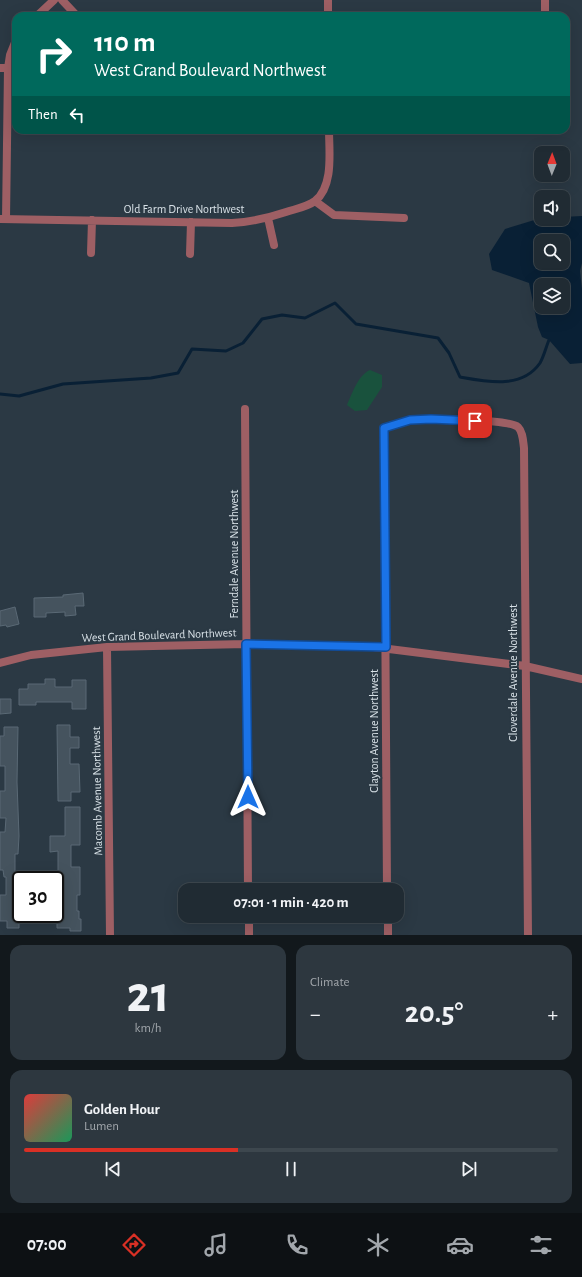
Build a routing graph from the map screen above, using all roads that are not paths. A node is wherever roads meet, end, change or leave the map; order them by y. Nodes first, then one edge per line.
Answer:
1 (54, 0) edge
2 (62, 0) edge
3 (328, 0) edge
4 (545, 0) edge
5 (41, 12) edge
6 (73, 12) edge
7 (328, 12) edge
8 (545, 12) edge
9 (12, 50) edge
10 (4, 68) edge
11 (12, 115) edge
12 (329, 134) edge
13 (3, 164) edge
14 (315, 201) junction
15 (268, 218) junction
16 (404, 218) dead end
17 (3, 219) edge
18 (92, 220) junction
19 (191, 222) junction
20 (274, 245) dead end
21 (91, 253) dead end
22 (190, 254) dead end
23 (245, 409) dead end
24 (384, 428) joint
25 (246, 644) junction
26 (107, 647) junction
27 (386, 647) junction
28 (0, 663) edge
29 (524, 666) junction
30 (582, 679) edge
31 (248, 883) edge
32 (387, 883) edge
33 (249, 923) edge
34 (388, 923) edge
35 (110, 935) edge
36 (249, 935) edge
37 (388, 935) edge
38 (528, 935) edge

1 - 5 street
2 - 6 street
3 - 7 street
4 - 8 street
9 - 10 street
10 - 11 street
11 - 13 street
12 - 14 street
13 - 17 street
14 - 15 street, Old Farm Drive Northwest
14 - 16 street
15 - 19 street, Old Farm Drive Northwest
15 - 20 street
17 - 18 street, Old Farm Drive Northwest
18 - 19 street, Old Farm Drive Northwest
18 - 21 street
19 - 22 street
23 - 25 street, Ferndale Avenue Northwest
24 - 27 street, Clayton Avenue Northwest
24 - 29 street, Cloverdale Avenue Northwest
25 - 26 street, West Grand Boulevard Northwest
25 - 27 street, West Grand Boulevard Northwest
25 - 31 street, Ferndale Avenue Northwest
26 - 28 street, West Grand Boulevard Northwest
26 - 35 street, Macomb Avenue Northwest
27 - 29 street, West Grand Boulevard Northwest
27 - 32 street, Clayton Avenue Northwest
29 - 30 street, West Grand Boulevard Northwest
29 - 38 street, Cloverdale Avenue Northwest
33 - 36 street
34 - 37 street

